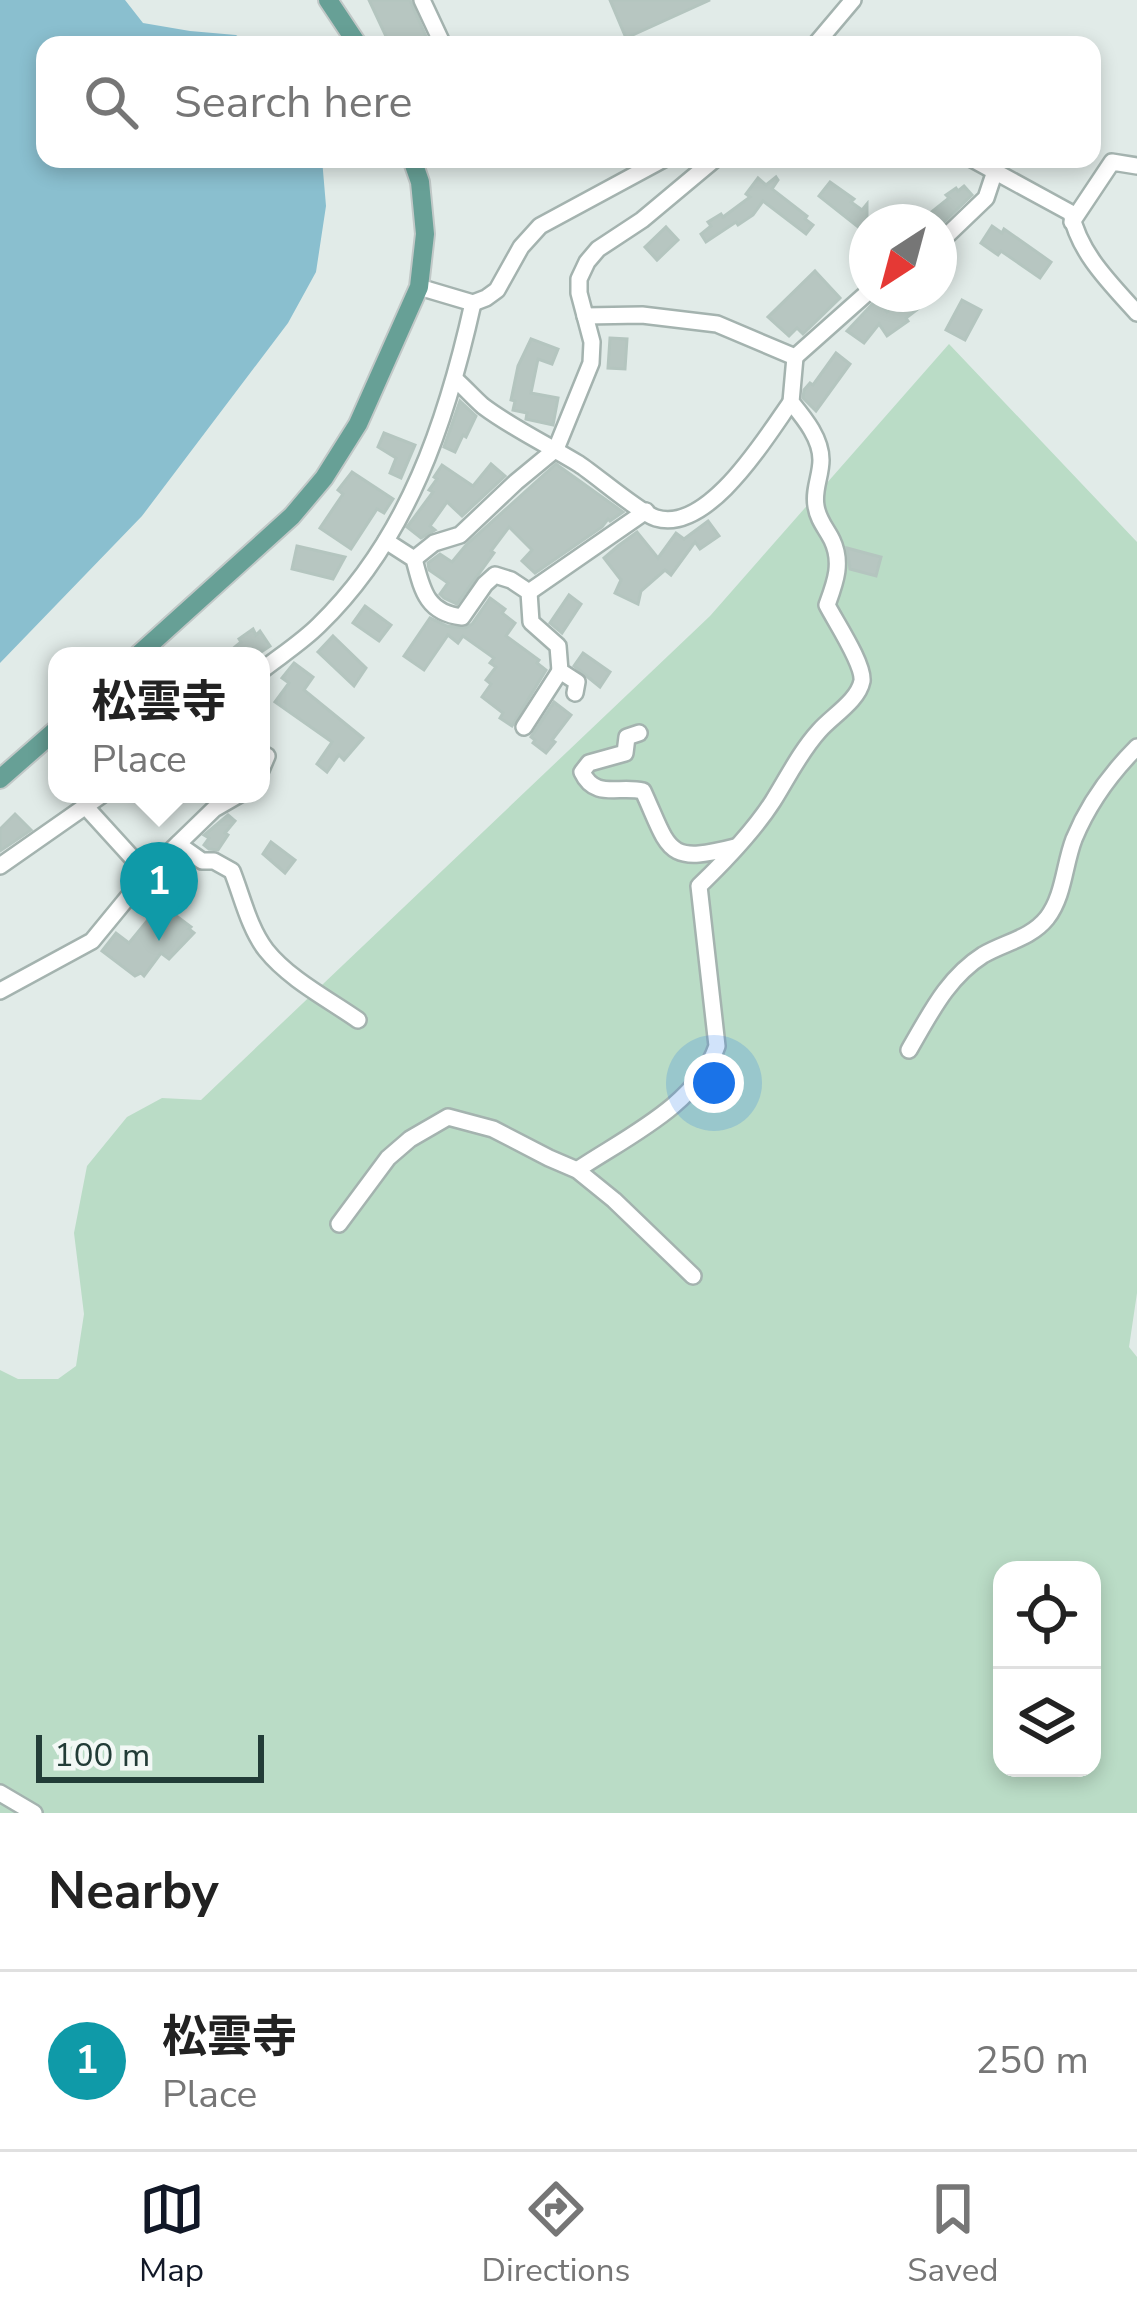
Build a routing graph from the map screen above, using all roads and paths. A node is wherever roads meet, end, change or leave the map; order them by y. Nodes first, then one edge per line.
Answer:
1 (328, 0) edge
2 (422, 0) edge
3 (853, 0) edge
4 (352, 36) edge
5 (438, 36) edge
6 (823, 36) edge
7 (1137, 166) edge
8 (415, 168) edge
9 (647, 168) edge
10 (704, 168) edge
11 (988, 168) edge
12 (994, 171) junction
13 (1072, 222) junction
14 (957, 226) edge
15 (419, 287) junction
16 (473, 303) junction
17 (849, 309) edge
18 (1137, 313) edge
19 (585, 316) junction
20 (795, 357) junction
21 (456, 380) junction
22 (791, 402) junction
23 (556, 449) junction
24 (646, 511) junction
25 (386, 541) junction
26 (414, 559) junction
27 (529, 592) junction
28 (147, 647) edge
29 (270, 664) edge
30 (560, 671) junction
31 (575, 694) dead end
32 (524, 727) dead end
33 (639, 733) dead end
34 (48, 737) edge
35 (1137, 747) edge
36 (0, 779) edge
37 (92, 803) edge
38 (224, 803) edge
39 (86, 808) junction
40 (178, 844) junction
41 (735, 848) junction
42 (0, 866) edge
43 (147, 874) junction
44 (0, 991) edge
45 (358, 1020) dead end
46 (909, 1050) dead end
47 (577, 1170) junction
48 (339, 1225) dead end
49 (693, 1276) dead end
50 (0, 1793) edge
51 (34, 1813) edge

1 - 4 main road
2 - 5 street
3 - 6 street
7 - 13 street
8 - 15 main road
9 - 16 street
10 - 19 street
11 - 12 street
12 - 13 street
12 - 14 street
13 - 18 street
15 - 16 street
15 - 28 main road
16 - 21 street
17 - 20 street
19 - 20 street
19 - 23 street
20 - 22 street
21 - 23 street
21 - 25 street
22 - 24 street
22 - 41 street
23 - 24 street
23 - 26 street
24 - 27 street
25 - 26 street
25 - 29 street
26 - 27 street
27 - 30 street
30 - 31 street
30 - 32 street
33 - 41 street
34 - 36 main road
35 - 46 street
37 - 39 street
38 - 40 street
39 - 42 street
39 - 43 street
40 - 43 street
40 - 45 street
41 - 47 street
43 - 44 street
47 - 48 street
47 - 49 street
50 - 51 street

